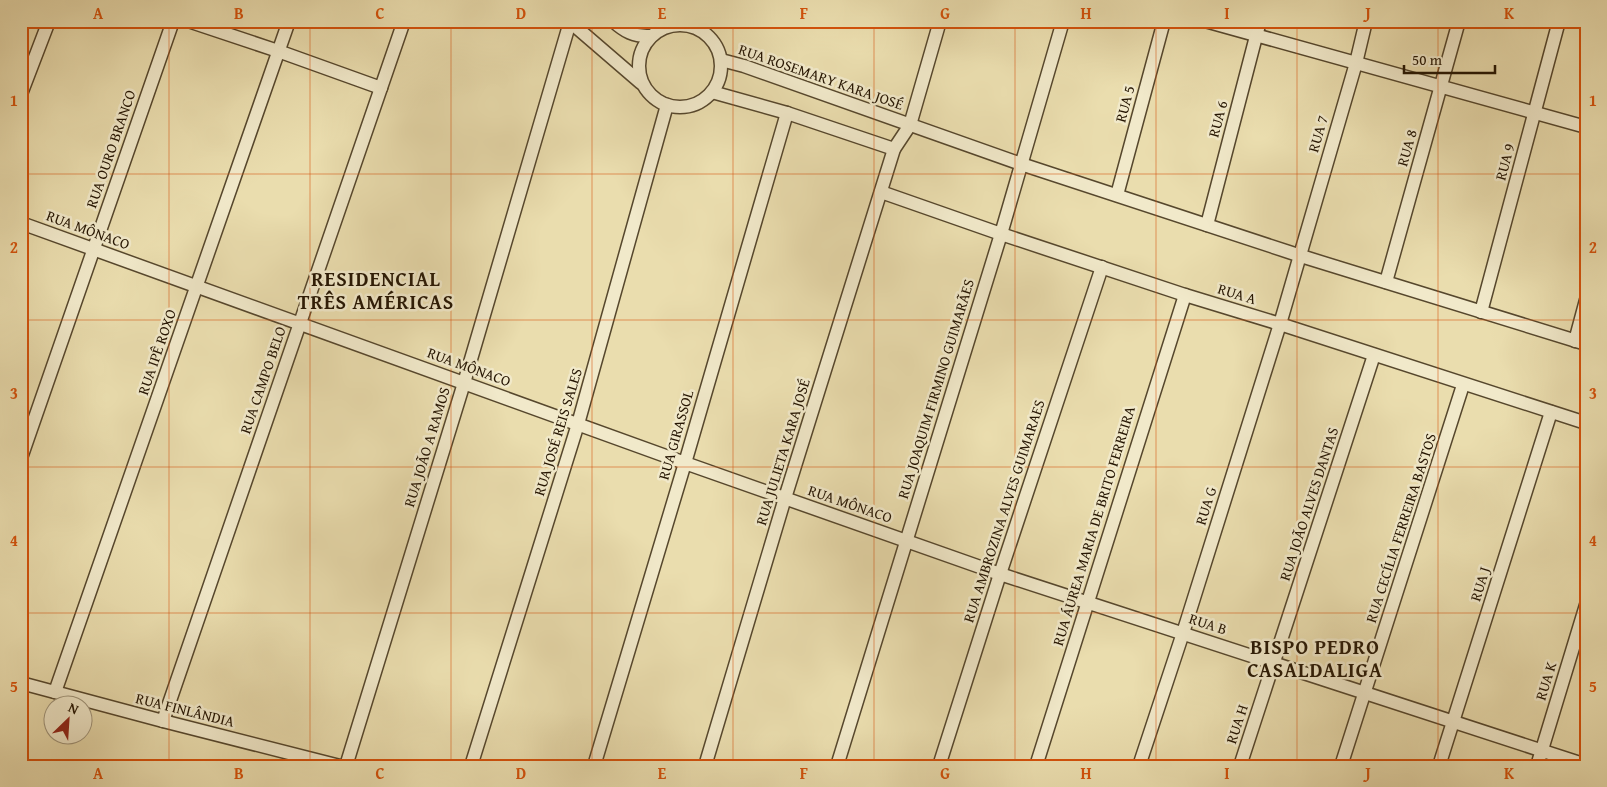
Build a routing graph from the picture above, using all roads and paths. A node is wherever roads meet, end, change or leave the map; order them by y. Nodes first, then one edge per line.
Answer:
1 (49, 21) edge
2 (173, 21) edge
3 (188, 21) edge
4 (289, 21) edge
5 (404, 21) edge
6 (613, 21) edge
7 (940, 21) edge
8 (1063, 21) edge
9 (1164, 21) edge
10 (1205, 21) edge
11 (1260, 21) edge
12 (1366, 21) edge
13 (1459, 21) edge
14 (1559, 21) edge
15 (569, 22) edge
16 (650, 36) junction
17 (1256, 36) junction
18 (278, 51) junction
19 (721, 60) junction
20 (1356, 63) junction
21 (642, 83) junction
22 (1442, 87) junction
23 (381, 88) junction
24 (712, 92) junction
25 (21, 94) edge
26 (667, 105) junction
27 (786, 113) junction
28 (1535, 113) junction
29 (910, 125) junction
30 (1586, 127) edge
31 (894, 149) junction
32 (1021, 164) junction
33 (881, 192) junction
34 (1117, 195) junction
35 (21, 223) edge
36 (1207, 225) junction
37 (1001, 234) junction
38 (94, 249) junction
39 (1301, 256) junction
40 (1102, 267) junction
41 (1386, 282) junction
42 (197, 287) junction
43 (1185, 296) junction
44 (1586, 300) edge
45 (1481, 312) junction
46 (300, 324) junction
47 (1280, 324) junction
48 (1580, 343) edge
49 (1374, 356) junction
50 (464, 383) junction
51 (1463, 385) junction
52 (1550, 412) junction
53 (1586, 423) edge
54 (578, 424) junction
55 (21, 458) edge
56 (686, 463) junction
57 (785, 498) junction
58 (906, 540) junction
59 (1000, 574) junction
60 (1088, 602) junction
61 (1586, 605) edge
62 (1183, 633) junction
63 (1274, 663) junction
64 (21, 683) edge
65 (55, 692) junction
66 (1365, 693) junction
67 (162, 721) junction
68 (1454, 721) junction
69 (1542, 750) junction
70 (1586, 765) edge
71 (340, 766) edge
72 (346, 766) edge
73 (471, 766) edge
74 (594, 766) edge
75 (705, 766) edge
76 (837, 766) edge
77 (939, 766) edge
78 (1036, 766) edge
79 (1139, 766) edge
80 (1240, 766) edge
81 (1341, 766) edge
82 (1439, 766) edge
83 (1537, 766) edge

1 - 25 street
2 - 38 street, RUA OURO BRANCO
3 - 18 street
4 - 18 street, RUA IPÊ ROXO
5 - 23 street, RUA CAMPO BELO
6 - 16 street
7 - 29 street, RUA JULIETA KARA JOSÉ
8 - 32 street, RUA JOAQUIM FIRMINO GUIMARÃES
9 - 34 street, RUA 5
10 - 17 street
11 - 17 street, RUA 6
12 - 20 street, RUA 7
13 - 22 street, RUA 8
14 - 28 street, RUA 9
15 - 21 street
15 - 50 street, RUA JOÃO A RAMOS
16 - 19 street, RUA ROSEMARY KARA JOSÉ
16 - 21 street
17 - 20 street
17 - 36 street, RUA 6
18 - 23 street
18 - 42 street, RUA IPÊ ROXO
19 - 24 street, RUA ROSEMARY KARA JOSÉ
19 - 29 street, RUA ROSEMARY KARA JOSÉ
20 - 22 street
20 - 39 street, RUA 7
21 - 26 street
22 - 28 street
22 - 41 street, RUA 8
23 - 46 street, RUA CAMPO BELO
24 - 26 street
24 - 27 street
26 - 54 street, RUA JOSÉ REIS SALES
27 - 31 street
27 - 56 street, RUA GIRASSOL
28 - 30 street
28 - 45 street, RUA 9
29 - 31 street, RUA JULIETA KARA JOSÉ
29 - 32 street, RUA ROSEMARY KARA JOSÉ
31 - 33 street, RUA JULIETA KARA JOSÉ
32 - 34 street, RUA ROSEMARY KARA JOSÉ
32 - 37 street, RUA JOAQUIM FIRMINO GUIMARÃES
33 - 37 street, RUA A
33 - 57 street, RUA JULIETA KARA JOSÉ
34 - 36 street, RUA ROSEMARY KARA JOSÉ
35 - 38 street, RUA MÔNACO
36 - 39 street, RUA ROSEMARY KARA JOSÉ
37 - 40 street, RUA A
37 - 58 street, RUA JOAQUIM FIRMINO GUIMARÃES
38 - 42 street, RUA MÔNACO
38 - 55 street, RUA OURO BRANCO
39 - 41 street, RUA ROSEMARY KARA JOSÉ
39 - 47 street, RUA G
40 - 43 street, RUA A
40 - 59 street, RUA AMBROZINA ALVES GUIMARAES
41 - 45 street, RUA ROSEMARY KARA JOSÉ
42 - 46 street, RUA MÔNACO
42 - 65 street, RUA IPÊ ROXO
43 - 47 street, RUA A
43 - 60 street, RUA ÁUREA MARIA DE BRITO FERREIRA
44 - 48 street
45 - 48 street, RUA ROSEMARY KARA JOSÉ
46 - 50 street, RUA MÔNACO
46 - 67 street, RUA CAMPO BELO
47 - 49 street, RUA A
47 - 62 street, RUA G
49 - 51 street, RUA A
49 - 63 street, RUA JOÃO ALVES DANTAS
50 - 54 street, RUA MÔNACO
50 - 72 street, RUA JOÃO A RAMOS
51 - 52 street, RUA A
51 - 66 street, RUA CECÍLIA FERREIRA BASTOS
52 - 53 street, RUA A
52 - 68 street, RUA J
54 - 56 street, RUA MÔNACO
54 - 73 street, RUA JOSÉ REIS SALES
56 - 57 street, RUA MÔNACO
56 - 74 street, RUA GIRASSOL
57 - 58 street, RUA MÔNACO
57 - 75 street, RUA JULIETA KARA JOSÉ
58 - 59 street, RUA B
58 - 76 street, RUA JOAQUIM FIRMINO GUIMARÃES
59 - 60 street, RUA B
59 - 77 street, RUA AMBROZINA ALVES GUIMARAES
60 - 62 street, RUA B
60 - 78 street, RUA ÁUREA MARIA DE BRITO FERREIRA
61 - 69 street, RUA K
62 - 63 street, RUA B
62 - 79 street, RUA G
63 - 66 street, RUA B
63 - 80 street, RUA H
64 - 65 street, RUA FINLÂNDIA
65 - 67 street, RUA FINLÂNDIA
66 - 68 street, RUA B
66 - 81 street, RUA CECÍLIA FERREIRA BASTOS
67 - 71 street, RUA FINLÂNDIA
68 - 69 street, RUA B
68 - 82 street, RUA J
69 - 70 street, RUA B
69 - 83 street, RUA K

